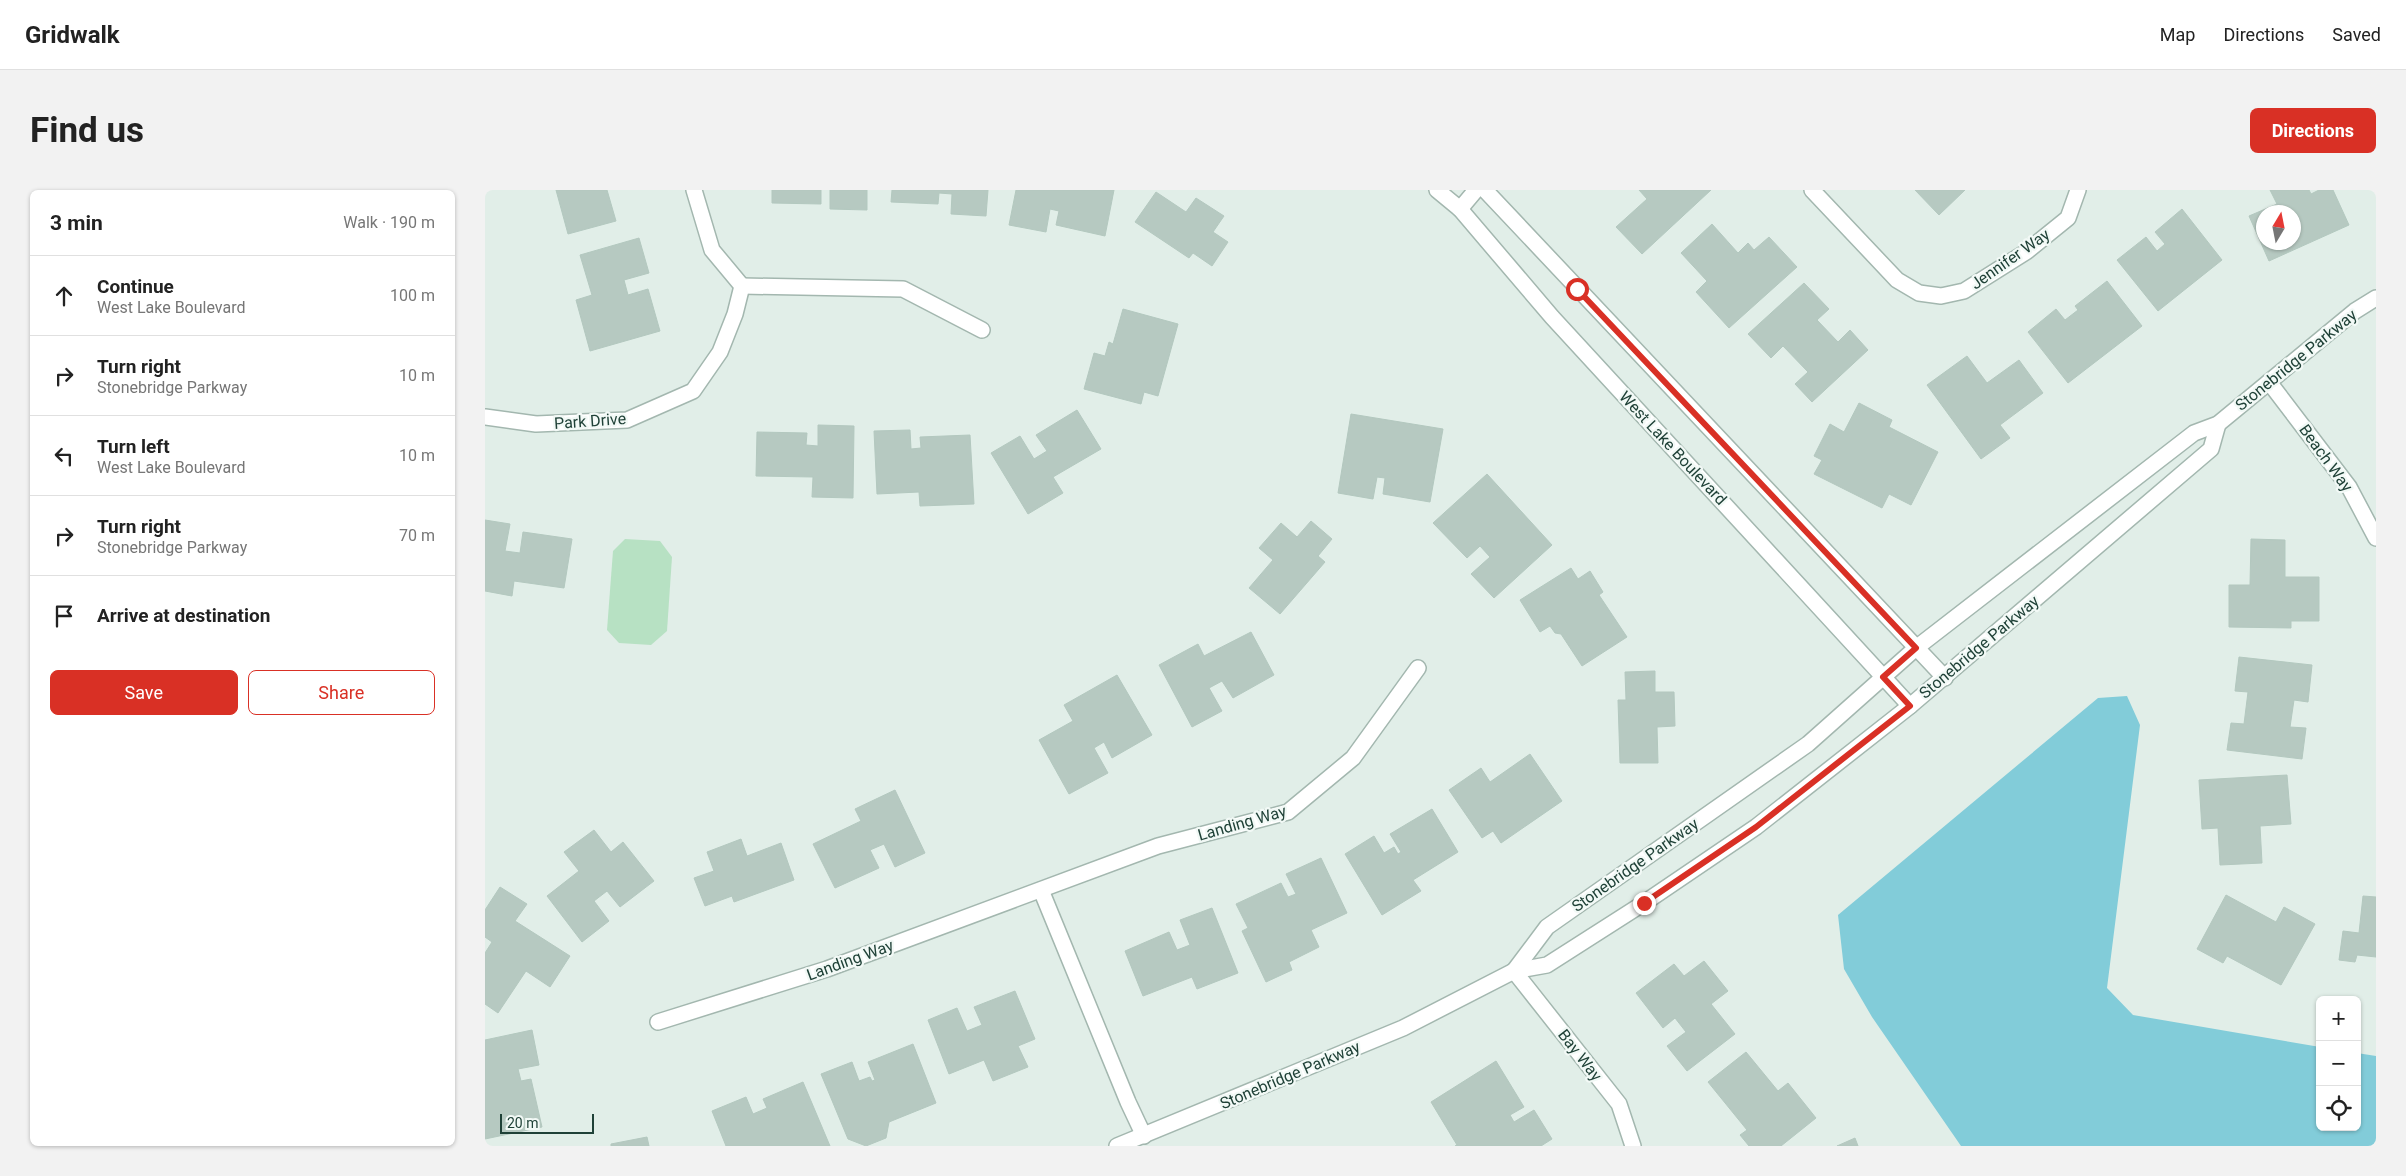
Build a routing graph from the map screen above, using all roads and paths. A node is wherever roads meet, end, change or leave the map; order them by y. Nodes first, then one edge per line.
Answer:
1 (695, 190) edge
2 (1437, 190) edge
3 (1477, 190) edge
4 (1485, 190) edge
5 (1812, 190) edge
6 (2078, 190) edge
7 (1460, 209) junction
8 (742, 286) junction
9 (2376, 298) edge
10 (982, 330) dead end
11 (2269, 382) junction
12 (485, 417) edge
13 (2218, 424) junction
14 (2376, 538) edge
15 (1916, 648) junction
16 (1418, 668) dead end
17 (1883, 677) junction
18 (1945, 678) junction
19 (1910, 706) junction
20 (1041, 890) junction
21 (1515, 971) junction
22 (657, 1022) dead end
23 (1144, 1136) junction
24 (1117, 1146) edge
25 (1633, 1146) edge

1 - 8 street
2 - 7 street, West Lake Boulevard
3 - 7 street
4 - 15 street
5 - 6 street, Jennifer Way
7 - 17 street, West Lake Boulevard
8 - 10 street
8 - 12 street, Park Drive
9 - 11 street, Stonebridge Parkway
11 - 13 street, Stonebridge Parkway
11 - 14 street, Beach Way
13 - 15 street, Stonebridge Parkway
13 - 18 street, Stonebridge Parkway
15 - 17 street, Stonebridge Parkway
15 - 18 street
16 - 20 street, Landing Way
17 - 19 street, West Lake Boulevard
17 - 21 street, Stonebridge Parkway
18 - 19 street, Stonebridge Parkway
19 - 21 street, Stonebridge Parkway
20 - 22 street, Landing Way
20 - 23 street
21 - 23 street, Stonebridge Parkway
21 - 25 street, Bay Way
23 - 24 street, Stonebridge Parkway

